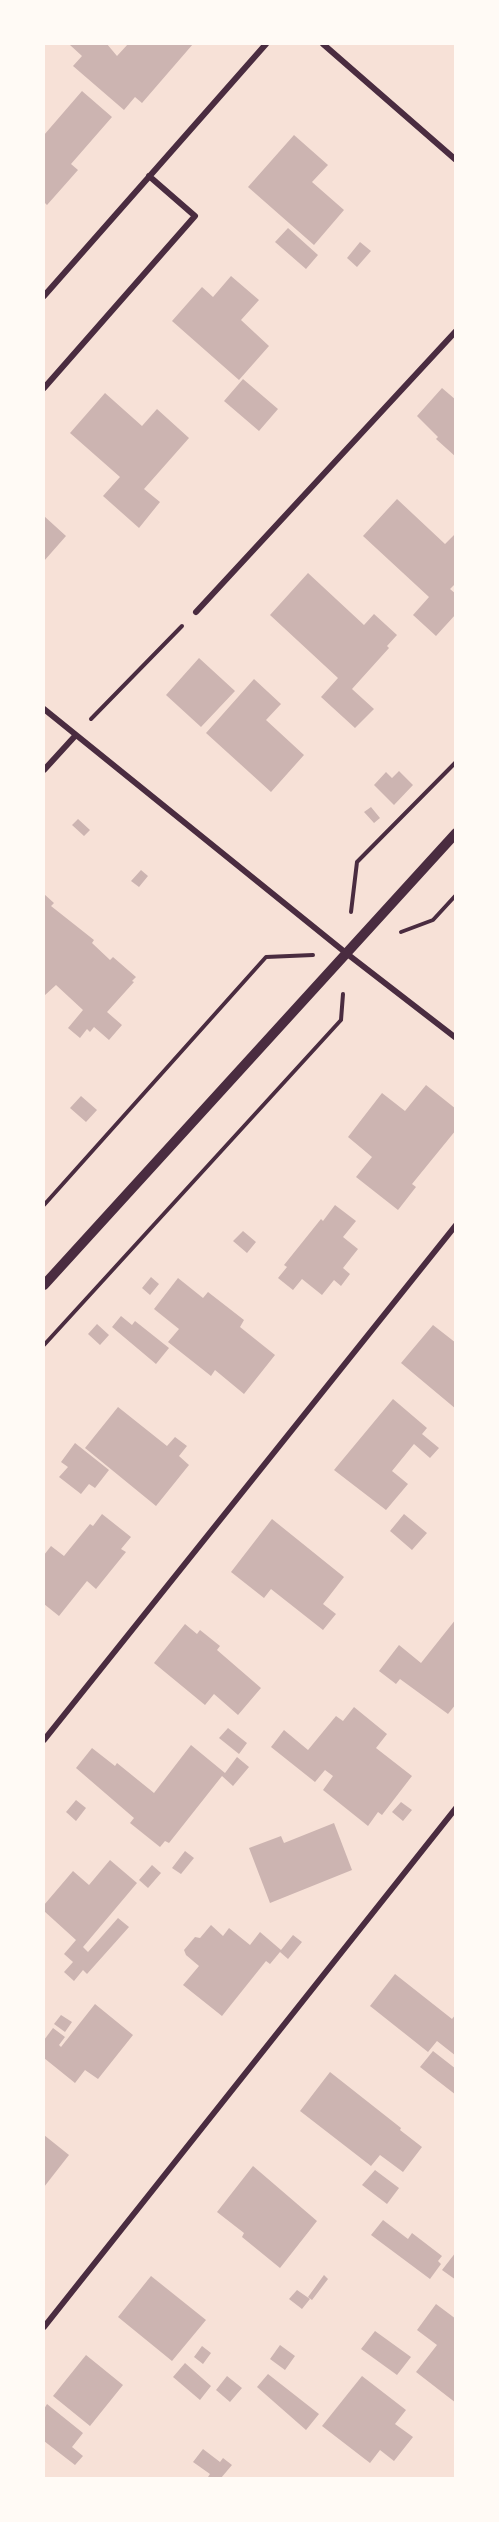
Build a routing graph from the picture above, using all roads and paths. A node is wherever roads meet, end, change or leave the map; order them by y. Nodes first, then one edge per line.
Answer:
1 (266, 44) edge
2 (323, 44) edge
3 (456, 160) edge
4 (149, 176) junction
5 (44, 297) edge
6 (456, 331) edge
7 (44, 388) edge
8 (195, 612) joint
9 (44, 709) edge
10 (75, 736) junction
11 (456, 762) edge
12 (44, 770) edge
13 (456, 833) edge
14 (346, 953) junction
15 (456, 1038) edge
16 (44, 1205) edge
17 (456, 1226) edge
18 (44, 1284) edge
19 (44, 1345) edge
20 (44, 1740) edge
21 (456, 1808) edge
22 (44, 2327) edge

1 - 4 street
2 - 3 street
4 - 5 street
4 - 7 street
6 - 8 street
8 - 10 path
9 - 10 street
10 - 12 street
10 - 14 street
11 - 14 path
13 - 14 street
14 - 15 street
14 - 16 path
14 - 18 street
14 - 19 path
17 - 20 street
21 - 22 street

